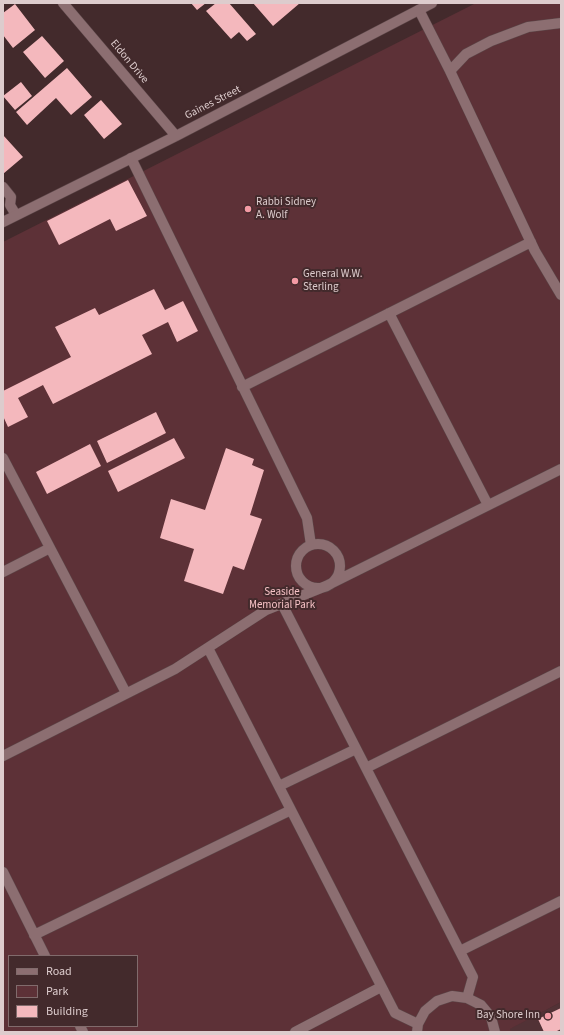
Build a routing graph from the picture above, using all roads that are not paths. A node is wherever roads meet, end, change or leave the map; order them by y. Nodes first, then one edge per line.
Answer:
1 (63, 3) edge
2 (432, 3) edge
3 (419, 10) junction
4 (561, 23) edge
5 (450, 70) junction
6 (176, 136) junction
7 (131, 158) junction
8 (3, 187) edge
9 (6, 205) edge
10 (16, 215) junction
11 (3, 222) edge
12 (531, 242) junction
13 (561, 295) edge
14 (390, 313) junction
15 (242, 386) junction
16 (3, 458) edge
17 (561, 469) edge
18 (488, 505) junction
19 (310, 545) junction
20 (50, 548) junction
21 (3, 572) edge
22 (326, 586) junction
23 (282, 604) junction
24 (208, 648) junction
25 (561, 671) edge
26 (126, 693) junction
27 (356, 749) junction
28 (3, 756) edge
29 (366, 768) junction
30 (279, 786) junction
31 (291, 810) junction
32 (3, 872) edge
33 (561, 901) edge
34 (34, 935) junction
35 (460, 951) junction
36 (44, 955) edge
37 (381, 987) junction
38 (467, 998) junction
39 (417, 1028) edge
40 (295, 1032) edge
41 (495, 1032) edge

1 - 6 street, Eldon Drive
2 - 3 street, Gaines Street
3 - 5 street
3 - 6 street, Gaines Street
4 - 5 street
5 - 12 street
6 - 7 street, Gaines Street
7 - 10 street, Gaines Street
7 - 15 street
8 - 9 street
9 - 10 street
10 - 11 street, Gaines Street
12 - 13 street
12 - 14 street
14 - 15 street
14 - 18 street
15 - 19 street
16 - 20 street
17 - 18 street
18 - 22 street
19 - 22 street
19 - 22 street
20 - 21 street
20 - 26 street
22 - 23 street
23 - 24 street
23 - 27 street
24 - 26 street
24 - 30 street
25 - 29 street
26 - 28 street
27 - 29 street
27 - 30 street
29 - 35 street
30 - 31 street
31 - 34 street
31 - 37 street
32 - 34 street
33 - 35 street
34 - 36 street
35 - 38 street
37 - 39 street
37 - 40 street
38 - 39 street
38 - 41 street

